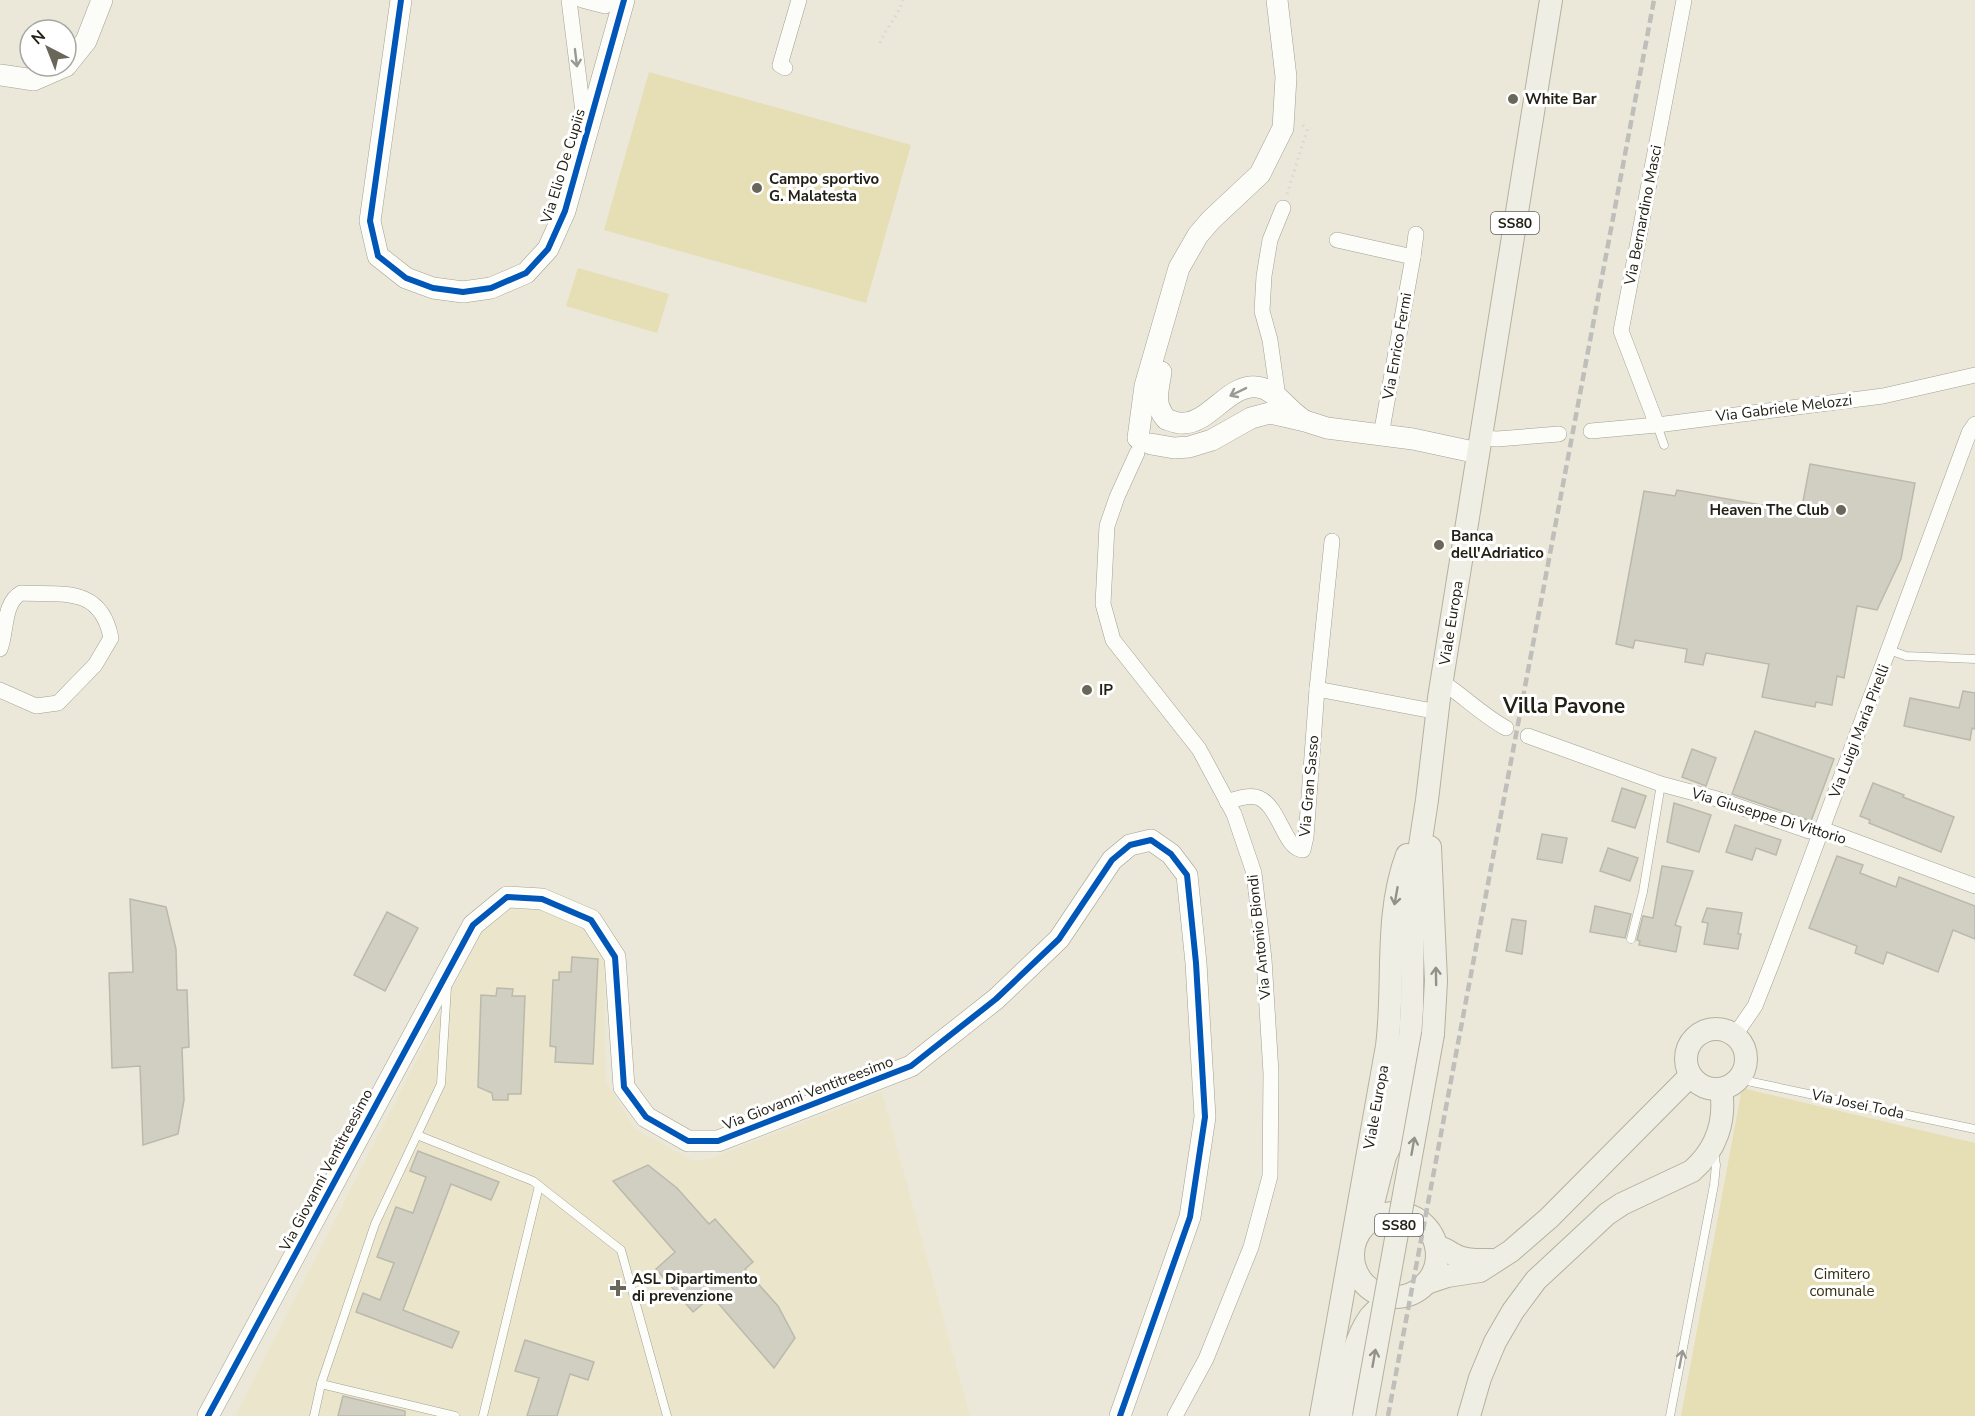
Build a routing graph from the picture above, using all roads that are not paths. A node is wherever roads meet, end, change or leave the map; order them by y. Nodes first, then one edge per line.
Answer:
1 (102, 0) edge
2 (401, 0) edge
3 (569, 0) edge
4 (582, 0) edge
5 (616, 0) edge
6 (624, 0) edge
7 (799, 0) edge
8 (1277, 0) edge
9 (1551, 0) edge
10 (1684, 0) edge
11 (78, 51) edge
12 (785, 68) dead end
13 (0, 75) edge
14 (18, 78) edge
15 (20, 78) edge
16 (39, 78) edge
17 (586, 136) junction
18 (1283, 208) road end
19 (1416, 234) dead end
20 (1337, 240) dead end
21 (1413, 257) junction
22 (1179, 268) junction
23 (1975, 375) edge
24 (1278, 397) junction
25 (1305, 421) junction
26 (1975, 424) edge
27 (1657, 425) junction
28 (1591, 431) dead end
29 (1559, 434) dead end
30 (1381, 435) junction
31 (1142, 445) junction
32 (1664, 445) dead end
33 (1479, 446) junction
34 (1332, 541) dead end
35 (0, 649) edge
36 (1889, 650) junction
37 (1975, 659) edge
38 (1442, 682) junction
39 (1317, 688) junction
40 (0, 690) edge
41 (1438, 712) junction
42 (1506, 728) dead end
43 (1528, 736) dead end
44 (1661, 784) junction
45 (1427, 800) junction
46 (1227, 801) junction
47 (1822, 829) junction
48 (1975, 886) edge
49 (1631, 939) dead end
50 (448, 971) junction
51 (1735, 1035) junction
52 (1690, 1076) junction
53 (1741, 1077) junction
54 (1721, 1089) junction
55 (1975, 1129) edge
56 (417, 1136) junction
57 (1390, 1146) junction
58 (1713, 1146) junction
59 (539, 1186) junction
60 (1411, 1216) junction
61 (1368, 1223) junction
62 (1436, 1246) junction
63 (1495, 1260) junction
64 (1358, 1275) junction
65 (1426, 1283) junction
66 (1390, 1297) junction
67 (1352, 1358) junction
68 (321, 1384) junction
69 (208, 1416) edge
70 (314, 1416) edge
71 (455, 1416) edge
72 (483, 1416) edge
73 (667, 1416) edge
74 (1120, 1416) edge
75 (1175, 1416) edge
76 (1321, 1416) edge
77 (1341, 1416) edge
78 (1364, 1416) edge
79 (1469, 1416) edge
80 (1670, 1416) edge

1 - 11 street
2 - 17 street, Via Elio De Cupiis
3 -> 17 street
4 - 5 street
6 - 17 street, Via Elio De Cupiis
7 - 12 street
8 - 22 street
9 - 33 main road, SS80
10 - 27 street, Via Bernardino Masci
13 - 14 street
15 - 16 street
18 - 24 street
19 - 21 street, Via Enrico Fermi
20 - 21 street
21 - 30 street, Via Enrico Fermi
24 -> 22 street
22 - 31 street
23 - 27 street, Via Gabriele Melozzi
24 - 25 street
25 - 30 street
25 - 31 street
26 - 36 street, Via Luigi Maria Pirelli
27 - 28 street, Via Gabriele Melozzi
27 - 32 lane
29 - 33 street
30 - 33 street
31 - 46 street, Via Antonio Biondi
33 - 38 main road, Viale Europa / SS80
34 - 39 street, Via Gran Sasso
35 - 40 street
36 - 37 lane
36 - 47 street, Via Luigi Maria Pirelli
38 - 41 main road, Viale Europa / SS80
38 - 42 street
39 - 41 street
39 - 46 street, Via Gran Sasso
41 - 45 main road, Viale Europa / SS80
43 - 44 street, Via Giuseppe Di Vittorio
44 - 47 street, Via Giuseppe Di Vittorio
44 - 49 lane
45 - 57 main road, Viale Europa / SS80
45 -> 76 main road, Viale Europa / SS80
78 -> 45 main road, Viale Europa / SS80, bridge
46 - 75 street, Via Antonio Biondi
47 - 48 street, Via Giuseppe Di Vittorio
47 - 51 street, Via Luigi Maria Pirelli
50 - 56 lane
50 - 69 street, Via Giovanni Ventitreesimo
50 - 74 street, Via Giovanni Ventitreesimo
51 - 52 main road
51 - 53 main road
52 - 54 main road
52 - 63 main road
53 - 54 main road
53 - 55 lane, Via Josei Toda
54 - 58 main road
56 - 59 lane
56 - 68 lane
57 - 60 main road, Viale Europa / SS80
57 - 61 main road, Viale Europa / SS80
58 - 79 main road
80 -> 58 lane
59 - 72 lane
59 - 73 lane
60 - 61 main road, SS80
60 - 62 main road, SS80
61 - 64 main road, SS80
62 - 63 main road
62 - 65 main road, SS80
63 - 65 main road
64 - 66 main road
64 - 67 main road, SS80
65 - 66 main road, SS80
66 - 67 main road, SS80
67 - 77 main road, SS80
68 - 70 lane
68 - 71 lane

